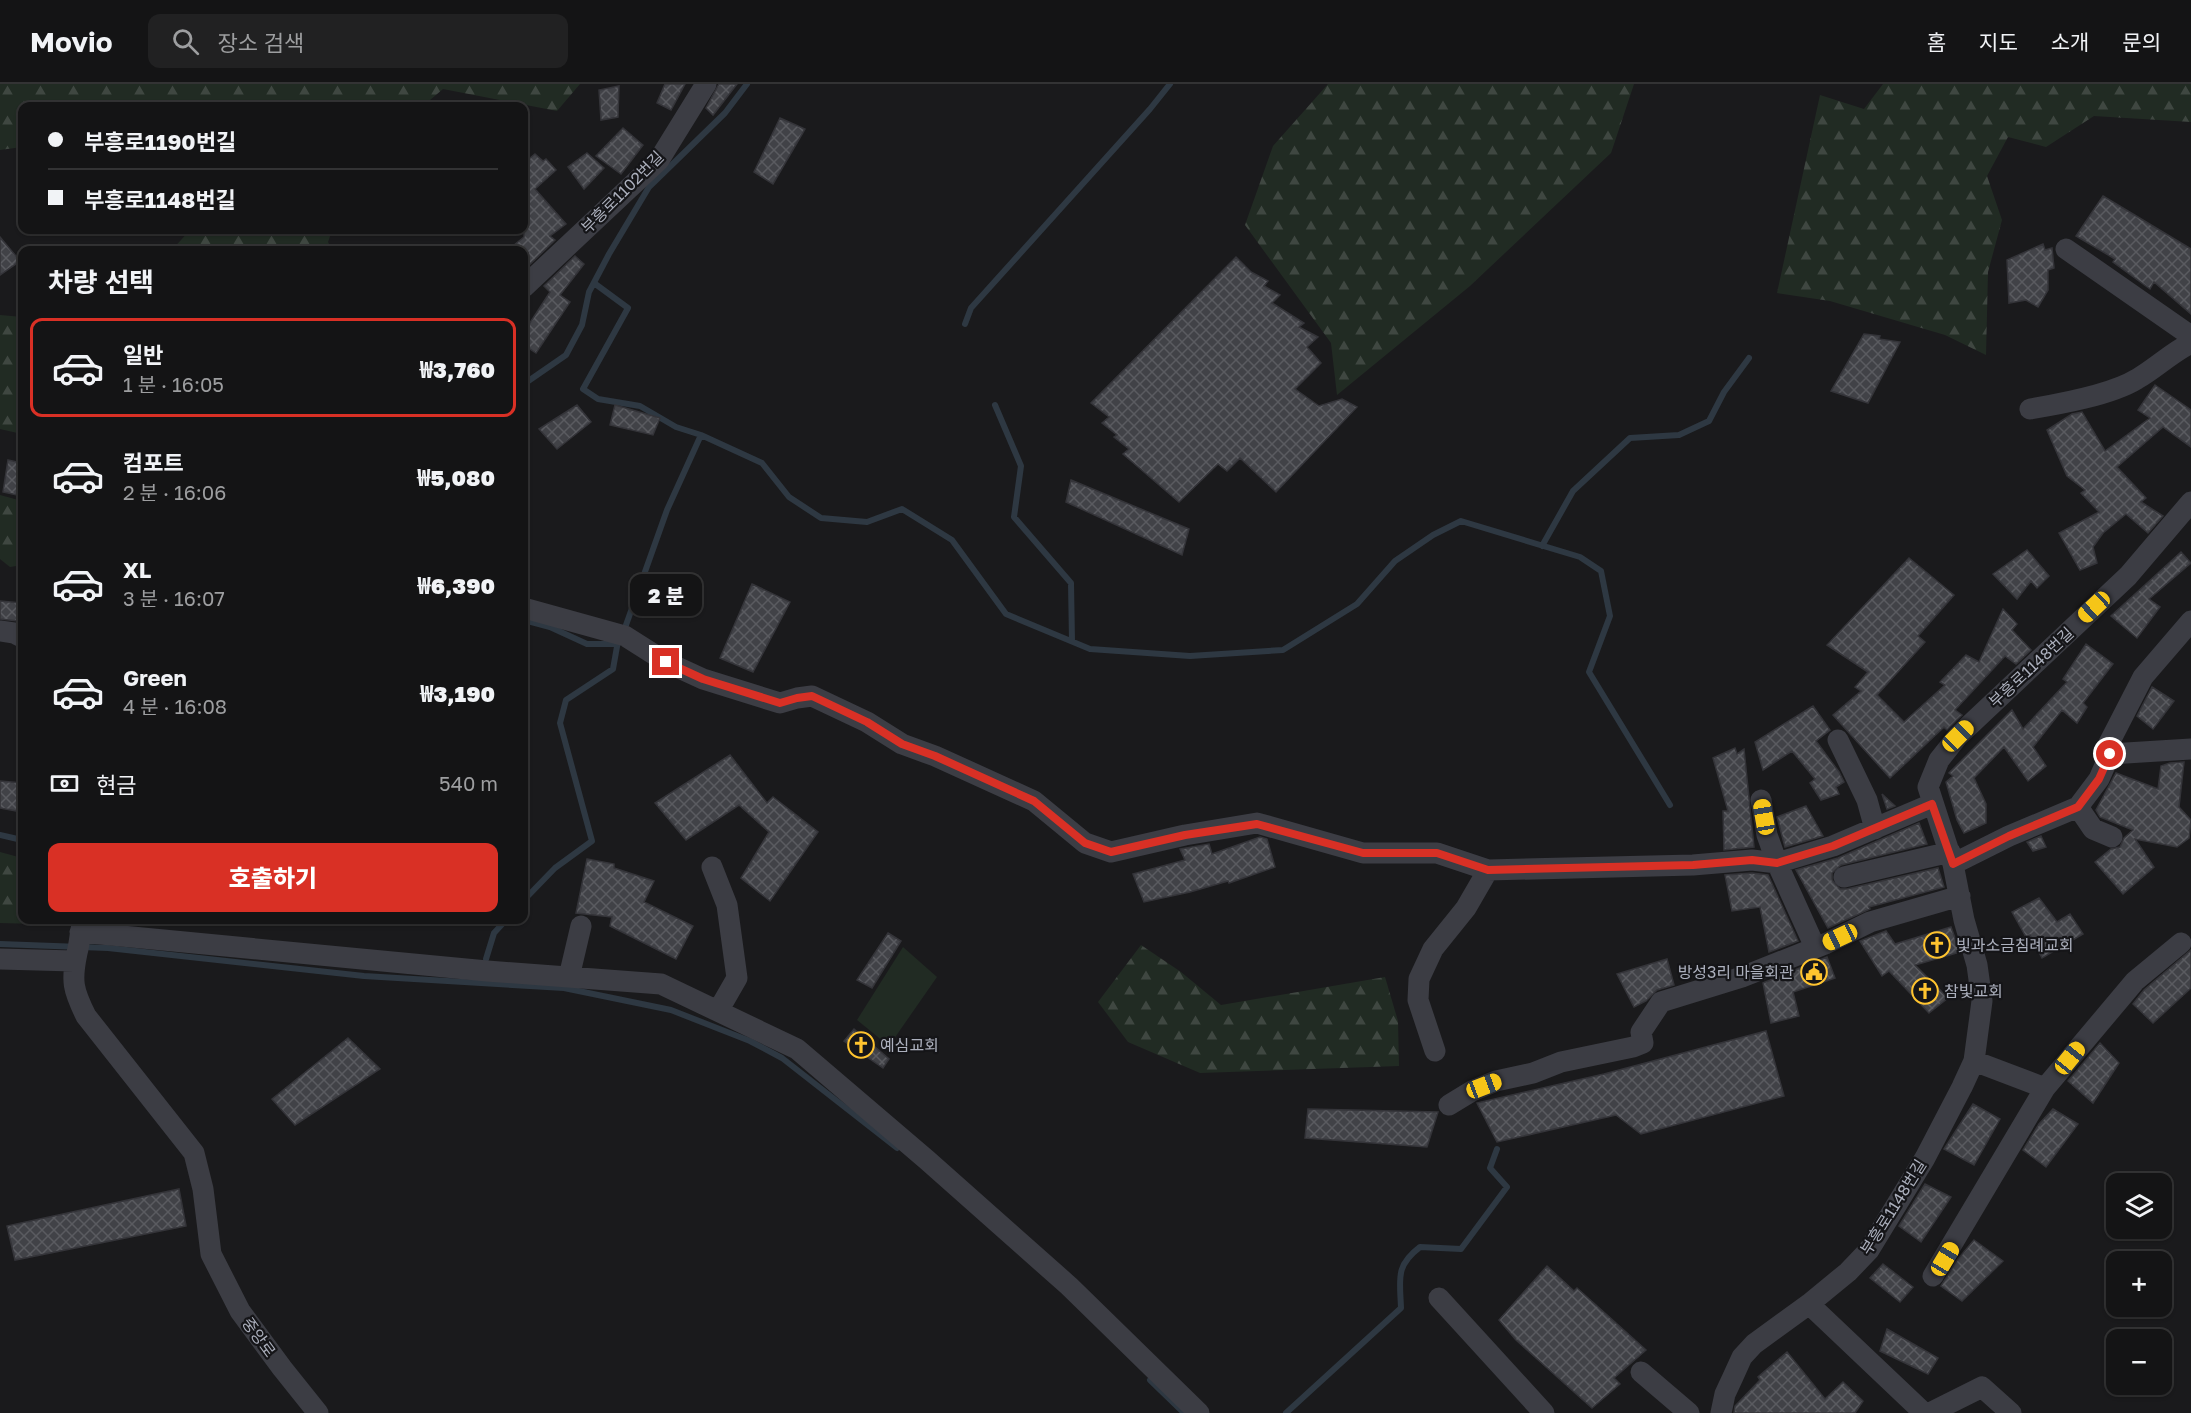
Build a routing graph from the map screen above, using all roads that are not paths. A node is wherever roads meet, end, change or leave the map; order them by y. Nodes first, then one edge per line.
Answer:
1 (706, 84) edge
2 (2066, 249) dead end
3 (528, 283) edge
4 (2191, 336) edge
5 (2191, 343) edge
6 (2030, 409) dead end
7 (2188, 515) edge
8 (528, 609) edge
9 (2191, 621) edge
10 (0, 631) edge
11 (18, 635) edge
12 (1838, 740) dead end
13 (2191, 749) edge
14 (2110, 754) junction
15 (1761, 800) dead end
16 (1932, 804) junction
17 (2078, 807) junction
18 (1875, 829) junction
19 (2112, 837) dead end
20 (1952, 858) junction
21 (1777, 863) junction
22 (712, 867) dead end
23 (1488, 870) junction
24 (1844, 877) dead end
25 (1960, 896) junction
26 (82, 926) edge
27 (582, 926) dead end
28 (2181, 942) dead end
29 (1815, 947) junction
30 (76, 958) junction
31 (0, 959) edge
32 (569, 977) junction
33 (718, 1011) junction
34 (1435, 1050) dead end
35 (1974, 1061) junction
36 (2045, 1088) junction
37 (1449, 1105) dead end
38 (1933, 1276) dead end
39 (1439, 1298) dead end
40 (1809, 1305) junction
41 (1641, 1372) dead end
42 (318, 1413) edge
43 (1199, 1413) edge
44 (1544, 1413) edge
45 (1689, 1413) edge
46 (1721, 1413) edge
47 (1924, 1413) edge
48 (1930, 1413) edge
49 (2011, 1413) edge

1 - 3 street, 부흥로1102번길
2 - 4 street
5 - 6 street
7 - 16 street, 부흥로1148번길
8 - 23 street
9 - 14 street
10 - 11 street
12 - 18 street
13 - 14 street
14 - 17 street
15 - 21 street
16 - 18 street
16 - 20 street, 부흥로1148번길
17 - 19 street
17 - 20 street
18 - 21 street
20 - 24 street
20 - 25 street, 부흥로1148번길
21 - 23 street
21 - 29 street
22 - 33 street
23 - 34 street
25 - 29 street
25 - 35 street, 부흥로1148번길
26 - 30 street, 중앙로
26 - 32 street
27 - 32 street
28 - 36 street
29 - 37 street
30 - 31 street
30 - 42 street, 중앙로
32 - 33 street
33 - 43 street
35 - 36 street
35 - 40 street, 부흥로1148번길
36 - 38 street
39 - 44 street
40 - 46 street, 부흥로1148번길
40 - 47 street
41 - 45 street
48 - 49 street

